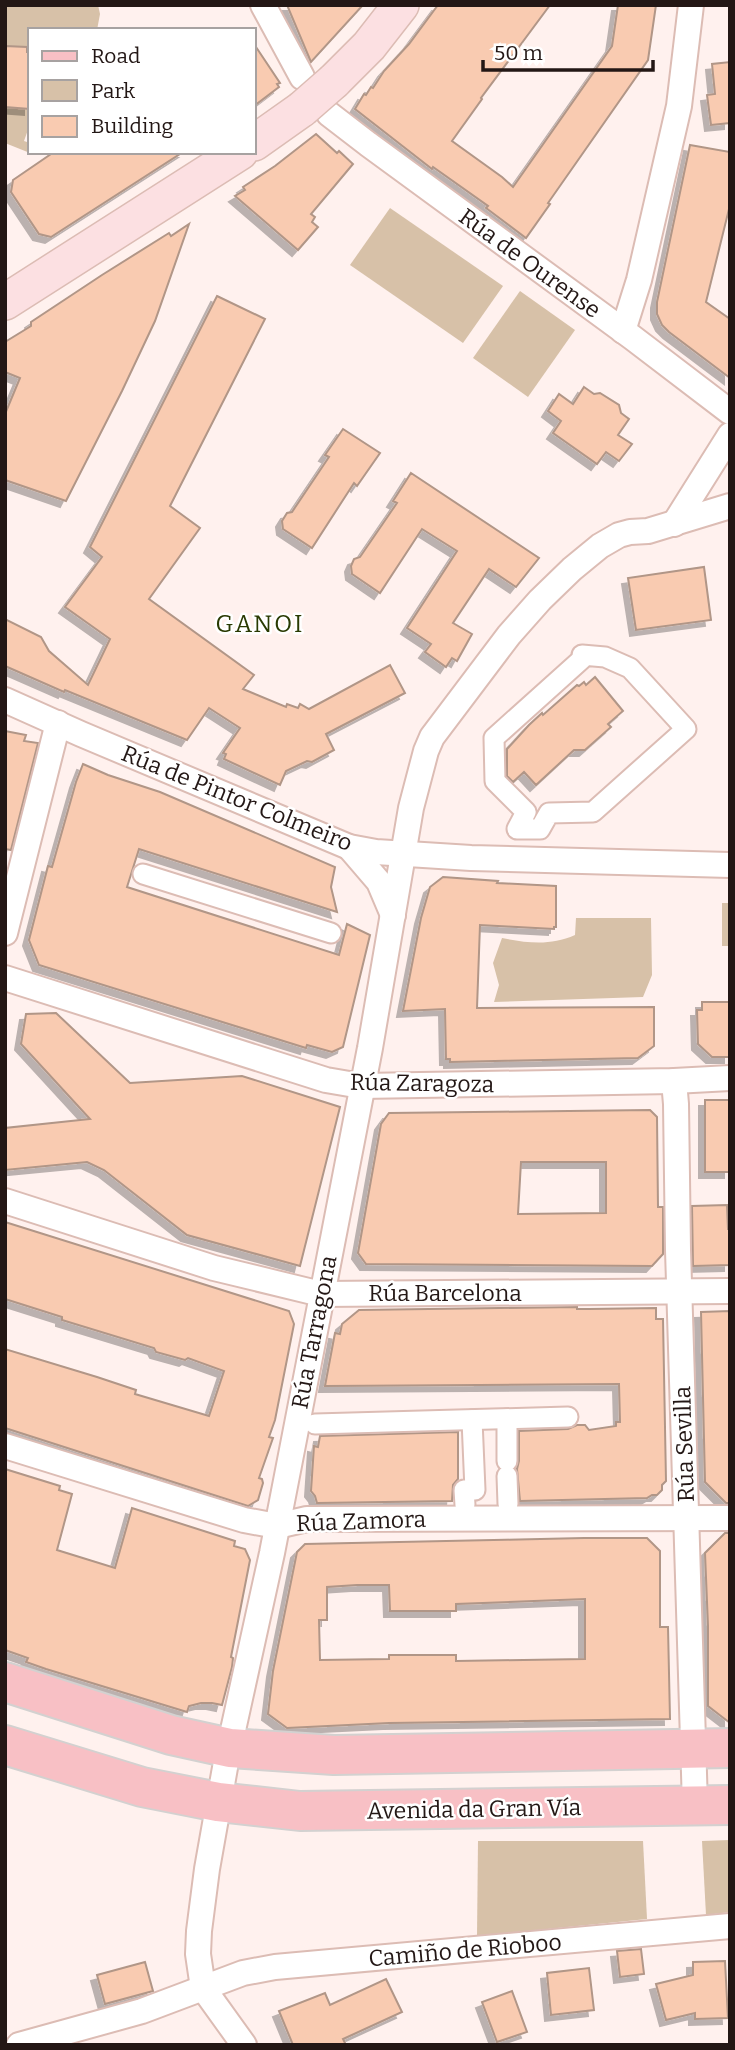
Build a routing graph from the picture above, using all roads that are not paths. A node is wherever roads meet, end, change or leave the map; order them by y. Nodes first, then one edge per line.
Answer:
1 (262, 5) edge
2 (401, 5) edge
3 (691, 5) edge
4 (317, 95) junction
5 (256, 141) edge
6 (237, 154) edge
7 (5, 302) edge
8 (623, 331) junction
9 (730, 412) edge
10 (730, 435) edge
11 (730, 506) edge
12 (674, 524) junction
13 (605, 657) joint
14 (5, 700) edge
15 (58, 723) junction
16 (349, 847) junction
17 (403, 853) junction
18 (730, 865) edge
19 (143, 874) dead end
20 (393, 915) junction
21 (5, 933) edge
22 (331, 933) dead end
23 (5, 978) edge
24 (730, 1078) edge
25 (674, 1081) junction
26 (361, 1086) junction
27 (5, 1201) edge
28 (730, 1291) edge
29 (679, 1292) junction
30 (321, 1294) junction
31 (568, 1417) dead end
32 (507, 1419) junction
33 (472, 1420) junction
34 (315, 1424) dead end
35 (5, 1446) edge
36 (508, 1504) dead end
37 (465, 1505) dead end
38 (687, 1518) junction
39 (730, 1518) edge
40 (277, 1526) junction
41 (5, 1682) edge
42 (152, 1728) junction
43 (5, 1745) edge
44 (229, 1748) junction
45 (712, 1749) edge
46 (142, 1787) junction
47 (218, 1802) junction
48 (712, 1806) edge
49 (730, 1926) edge
50 (204, 1988) junction
51 (19, 2045) edge
52 (244, 2045) edge

1 - 4 street, Rúa de Ourense
2 - 4 main road
3 - 8 street
4 - 5 main road
4 - 8 street, Rúa de Ourense
6 - 7 main road
8 - 9 street, Rúa de Ourense
10 - 12 street
11 - 12 street, Rúa Tarragona
12 - 17 street, Rúa Tarragona
13 - 13 street
14 - 15 street, Rúa de Pintor Colmeiro
15 - 16 street, Rúa de Pintor Colmeiro
15 - 21 street
16 - 17 street, Rúa de Pintor Colmeiro
16 - 20 street
17 - 18 street, Rúa de Pintor Colmeiro
17 - 20 street, Rúa Tarragona
19 - 22 street
20 - 26 street, Rúa Tarragona
23 - 26 street, Rúa Zaragoza
24 - 25 street, Rúa Zaragoza
25 - 26 street, Rúa Zaragoza
25 - 29 street, Rúa Sevilla
26 - 30 street, Rúa Tarragona
27 - 30 street, Rúa Barcelona
28 - 29 street, Rúa Barcelona
29 - 30 street, Rúa Barcelona
29 - 38 street, Rúa Sevilla
30 - 40 street, Rúa Tarragona
31 - 32 street
32 - 33 street
32 - 36 street
33 - 34 street
33 - 37 street
35 - 40 street, Rúa Zamora
38 - 39 street, Rúa Zamora
38 - 40 street, Rúa Zamora
38 - 45 street, Rúa Sevilla
40 - 44 street, Rúa Tarragona
41 - 42 main road
42 - 44 main road
42 - 46 main road
43 - 46 main road, Avenida da Gran Vía
44 - 45 main road
44 - 47 street
45 - 48 street, Rúa Sevilla
46 - 47 main road, Avenida da Gran Vía
47 - 48 main road, Avenida da Gran Vía
47 - 50 street
49 - 50 street, Camiño de Rioboo
50 - 51 street, Camiño de Rioboo
50 - 52 street

